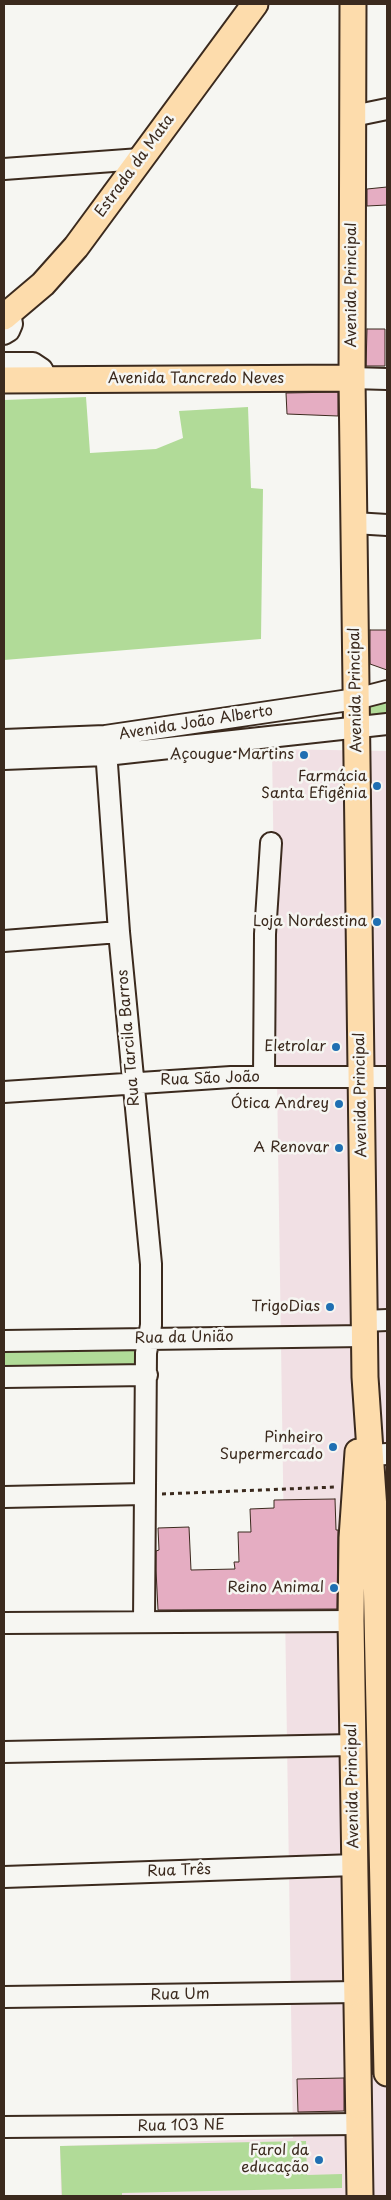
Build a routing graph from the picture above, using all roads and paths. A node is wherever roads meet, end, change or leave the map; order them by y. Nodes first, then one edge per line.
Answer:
1 (353, 4) edge
2 (247, 7) edge
3 (387, 110) edge
4 (353, 116) junction
5 (140, 159) junction
6 (4, 169) edge
7 (6, 321) edge
8 (4, 363) edge
9 (352, 378) junction
10 (387, 379) edge
11 (4, 380) edge
12 (47, 380) junction
13 (354, 523) junction
14 (387, 525) edge
15 (387, 691) edge
16 (356, 699) junction
17 (387, 724) edge
18 (357, 728) junction
19 (4, 740) edge
20 (106, 746) junction
21 (4, 760) edge
22 (271, 843) dead end
23 (120, 932) junction
24 (4, 940) edge
25 (264, 1077) junction
26 (361, 1077) junction
27 (387, 1077) edge
28 (133, 1082) junction
29 (4, 1092) edge
30 (372, 1325) edge
31 (150, 1339) junction
32 (4, 1341) edge
33 (147, 1375) junction
34 (4, 1377) edge
35 (365, 1377) junction
36 (379, 1455) edge
37 (355, 1486) junction
38 (144, 1494) junction
39 (4, 1497) edge
40 (351, 1621) junction
41 (144, 1622) junction
42 (4, 1623) edge
43 (383, 1664) edge
44 (353, 1745) junction
45 (4, 1752) edge
46 (384, 1787) edge
47 (355, 1865) junction
48 (4, 1877) edge
49 (386, 1918) edge
50 (357, 1992) junction
51 (4, 1997) edge
52 (387, 2044) edge
53 (387, 2072) edge
54 (359, 2124) junction
55 (4, 2127) edge
56 (360, 2196) edge

1 - 4 main road, Avenida Principal
2 - 5 main road, Estrada da Mata
3 - 4 street
4 - 9 main road, Avenida Principal
5 - 6 street
5 - 7 main road, Estrada da Mata
8 - 12 street
9 - 10 street, Avenida Tancredo Neves
9 - 12 main road, Avenida Tancredo Neves
9 - 13 main road, Avenida Principal
11 - 12 main road, Avenida Tancredo Neves
13 - 14 street
13 - 16 main road, Avenida Principal
15 - 16 street, Avenida João Alberto
16 - 18 main road, Avenida Principal
16 - 20 street, Avenida João Alberto
17 - 18 street, Avenida João Alberto
18 - 20 street, Avenida João Alberto
18 - 26 main road, Avenida Principal
19 - 20 street, Avenida João Alberto
20 - 21 street, Avenida João Alberto
20 - 23 street, Rua Tarcila Barros
22 - 25 street
23 - 24 street
23 - 28 street, Rua Tarcila Barros
25 - 26 street, Rua São João
25 - 28 street, Rua São João
26 - 27 street, Rua São João
26 - 30 main road, Avenida Principal
28 - 29 street, Rua São João
28 - 31 street, Rua Tarcila Barros
30 - 31 street, Rua da União
30 - 35 main road, Avenida Principal
31 - 32 street, Rua da União
31 - 33 street, Rua Tarcila Barros
33 - 34 street
33 - 38 street, Rua Tarcila Barros
35 - 36 main road, Avenida Principal
35 - 37 main road, Avenida Principal
36 - 43 main road, Avenida Principal
37 - 38 path
37 - 40 main road, Avenida Principal
38 - 39 street
38 - 41 street, Rua Tarcila Barros
40 - 41 street
40 - 44 main road, Avenida Principal
41 - 42 street
43 - 46 main road, Avenida Principal
44 - 45 street
44 - 47 main road, Avenida Principal
46 - 49 main road, Avenida Principal
47 - 48 street, Rua Três
47 - 50 main road, Avenida Principal
49 - 52 main road, Avenida Principal
50 - 51 street, Rua Um
50 - 53 main road
50 - 54 main road, Avenida Principal
52 - 53 main road, Avenida Principal
54 - 55 street, Rua 103 NE
54 - 56 main road, Avenida Principal

